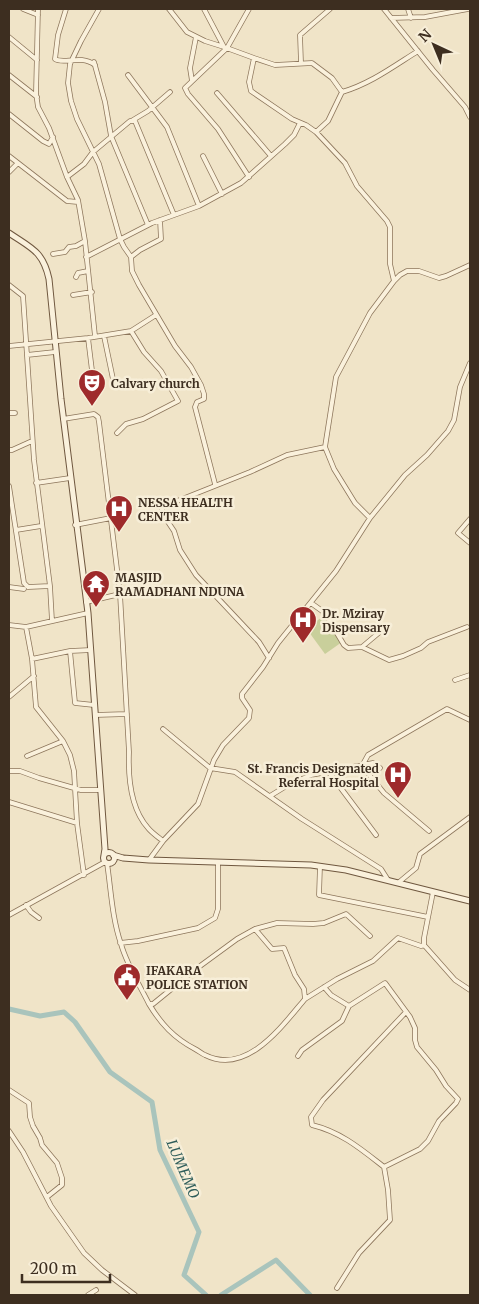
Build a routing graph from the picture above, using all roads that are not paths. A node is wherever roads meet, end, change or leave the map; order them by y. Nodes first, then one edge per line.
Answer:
1 (23, 9) edge
2 (38, 9) edge
3 (66, 9) edge
4 (99, 9) edge
5 (169, 9) edge
6 (204, 9) edge
7 (249, 9) edge
8 (330, 9) edge
9 (384, 9) edge
10 (408, 9) edge
11 (468, 9) edge
12 (38, 15) junction
13 (391, 18) junction
14 (411, 18) junction
15 (9, 37) edge
16 (196, 38) junction
17 (225, 47) junction
18 (418, 51) junction
19 (254, 58) junction
20 (72, 59) junction
21 (37, 60) junction
22 (301, 63) junction
23 (9, 75) edge
24 (128, 75) dead end
25 (192, 81) junction
26 (170, 92) dead end
27 (342, 92) junction
28 (217, 93) dead end
29 (37, 97) junction
30 (152, 108) junction
31 (9, 114) edge
32 (470, 117) edge
33 (135, 121) junction
34 (300, 123) junction
35 (316, 132) junction
36 (111, 136) junction
37 (53, 138) junction
38 (93, 152) junction
39 (9, 156) edge
40 (203, 156) dead end
41 (271, 156) junction
42 (18, 163) junction
43 (9, 172) edge
44 (67, 177) junction
45 (249, 178) junction
46 (222, 194) junction
47 (78, 202) junction
48 (199, 206) junction
49 (174, 215) junction
50 (160, 220) junction
51 (148, 225) junction
52 (9, 233) edge
53 (120, 239) junction
54 (86, 241) junction
55 (53, 254) dead end
56 (86, 257) junction
57 (131, 257) junction
58 (470, 265) edge
59 (88, 271) junction
60 (76, 277) dead end
61 (394, 281) junction
62 (9, 286) edge
63 (92, 292) junction
64 (73, 295) dead end
65 (156, 315) junction
66 (131, 331) junction
67 (95, 336) junction
68 (104, 336) junction
69 (88, 338) junction
70 (55, 341) junction
71 (27, 345) junction
72 (9, 346) edge
73 (55, 352) junction
74 (27, 355) junction
75 (470, 363) edge
76 (114, 384) dead end
77 (94, 395) dead end
78 (9, 413) edge
79 (15, 413) dead end
80 (63, 419) junction
81 (117, 433) dead end
82 (32, 441) junction
83 (325, 447) junction
84 (9, 450) edge
85 (70, 478) junction
86 (36, 483) junction
87 (215, 484) junction
88 (9, 486) edge
89 (111, 518) junction
90 (370, 518) junction
91 (470, 519) edge
92 (76, 525) junction
93 (42, 526) junction
94 (16, 530) junction
95 (470, 543) edge
96 (50, 586) junction
97 (9, 587) edge
98 (24, 590) dead end
99 (120, 594) junction
100 (86, 602) junction
101 (311, 603) junction
102 (88, 613) junction
103 (52, 621) junction
104 (9, 624) edge
105 (26, 626) junction
106 (467, 627) dead end
107 (381, 631) dead end
108 (362, 647) junction
109 (91, 650) junction
110 (70, 651) junction
111 (269, 658) junction
112 (32, 659) junction
113 (470, 675) edge
114 (34, 676) junction
115 (455, 680) dead end
116 (9, 697) edge
117 (94, 704) junction
118 (127, 714) junction
119 (95, 715) junction
120 (470, 720) edge
121 (163, 729) dead end
122 (63, 741) junction
123 (27, 756) dead end
124 (362, 766) junction
125 (210, 768) junction
126 (380, 768) dead end
127 (9, 770) edge
128 (328, 771) junction
129 (75, 787) junction
130 (100, 790) junction
131 (270, 796) junction
132 (9, 802) edge
133 (470, 817) edge
134 (77, 823) junction
135 (429, 832) dead end
136 (376, 835) dead end
137 (163, 841) junction
138 (104, 846) junction
139 (112, 854) junction
140 (104, 856) junction
141 (123, 858) junction
142 (149, 860) junction
143 (108, 863) junction
144 (218, 863) junction
145 (320, 866) junction
146 (84, 875) junction
147 (388, 880) junction
148 (398, 883) junction
149 (433, 892) junction
150 (470, 901) edge
151 (26, 905) junction
152 (9, 915) edge
153 (428, 916) junction
154 (39, 918) dead end
155 (255, 929) junction
156 (370, 936) dead end
157 (120, 943) junction
158 (424, 945) junction
159 (324, 987) junction
160 (470, 990) edge
161 (305, 999) junction
162 (149, 1004) junction
163 (349, 1006) junction
164 (405, 1013) junction
165 (298, 1056) dead end
166 (9, 1090) edge
167 (9, 1131) edge
168 (384, 1167) junction
169 (47, 1197) junction
170 (337, 1288) dead end
171 (96, 1290) dead end
172 (88, 1295) edge
173 (135, 1295) edge

1 - 12 street
2 - 12 street
3 - 20 street
4 - 20 street
5 - 16 street
6 - 17 street
7 - 17 street
8 - 22 street
9 - 13 street
10 - 14 street
11 - 14 street
12 - 21 street
13 - 14 street
13 - 18 street
15 - 21 street
16 - 17 street
16 - 25 street
17 - 19 street
17 - 25 street
18 - 27 street
18 - 32 street
19 - 22 street
19 - 34 street
20 - 36 street
20 - 38 street
21 - 29 street
22 - 27 street
23 - 29 street
24 - 30 street
25 - 45 street
26 - 30 street
27 - 35 street
28 - 41 street
29 - 37 street
30 - 33 street
30 - 48 street
31 - 37 street
33 - 36 street
33 - 49 street
34 - 35 street
34 - 41 street
35 - 61 street
36 - 38 street
36 - 51 street
37 - 44 street
38 - 44 street
38 - 53 street
39 - 42 street
40 - 46 street
41 - 45 street
42 - 43 street
42 - 47 street
44 - 47 street
45 - 46 street
46 - 48 street
47 - 54 street
48 - 49 street
49 - 50 street
50 - 51 street
50 - 57 street
51 - 53 street
52 - 70 main road
53 - 56 street
53 - 57 street
54 - 55 street
54 - 56 street
56 - 59 street
57 - 65 street
58 - 61 street
59 - 60 street
59 - 63 street
61 - 83 street
62 - 71 street
63 - 64 street
63 - 67 street
65 - 66 street
65 - 87 street
66 - 68 street
66 - 81 street
67 - 68 street
67 - 69 street
68 - 76 street
69 - 70 street
69 - 77 street
70 - 71 street
70 - 73 main road
71 - 72 street
71 - 74 street
73 - 74 street
73 - 80 main road
74 - 82 street
75 - 90 street
78 - 79 street
80 - 85 main road
80 - 89 street
82 - 84 street
82 - 86 street
83 - 87 street
83 - 90 street
85 - 86 street
85 - 92 main road
86 - 93 street
87 - 111 street
88 - 94 street
89 - 92 street
89 - 99 street
90 - 101 street
91 - 95 street
92 - 100 main road
93 - 94 street
93 - 96 street
94 - 96 street
96 - 103 street
97 - 98 street
99 - 100 street
99 - 118 street
100 - 102 main road
101 - 108 street
101 - 111 street
102 - 103 street
102 - 109 main road
103 - 105 street
104 - 105 street
105 - 112 street
106 - 108 street
107 - 108 street
109 - 110 street
109 - 117 main road
110 - 112 street
110 - 117 street
111 - 125 street
112 - 114 street
113 - 115 street
114 - 116 street
114 - 122 street
117 - 119 main road
118 - 119 street
118 - 137 street
119 - 130 main road
120 - 124 street
121 - 125 street
122 - 123 street
122 - 129 street
124 - 126 street
124 - 128 street
124 - 135 street
125 - 131 street
125 - 137 street
127 - 129 street
128 - 131 street
128 - 136 street
129 - 130 street
129 - 134 street
130 - 138 main road
131 - 147 street
132 - 134 street
133 - 148 street
134 - 146 street
137 - 142 street
138 - 139 main road
138 - 140 main road
139 - 140 main road
139 - 141 main road
139 - 143 main road
140 - 143 main road
141 - 142 main road
141 - 143 main road
142 - 144 main road
143 - 146 street
143 - 157 street
144 - 145 main road
144 - 157 street
145 - 147 main road
145 - 153 street
146 - 151 street
147 - 148 main road
148 - 149 main road
149 - 150 main road
149 - 153 street
151 - 152 street
151 - 154 street
153 - 158 street
155 - 156 street
155 - 161 street
155 - 162 street
157 - 162 street
158 - 159 street
158 - 160 street
159 - 161 street
159 - 163 street
161 - 162 street
163 - 164 street
163 - 165 street
164 - 168 street
164 - 168 street
166 - 169 street
167 - 169 street
168 - 170 street
169 - 173 street
171 - 172 street

